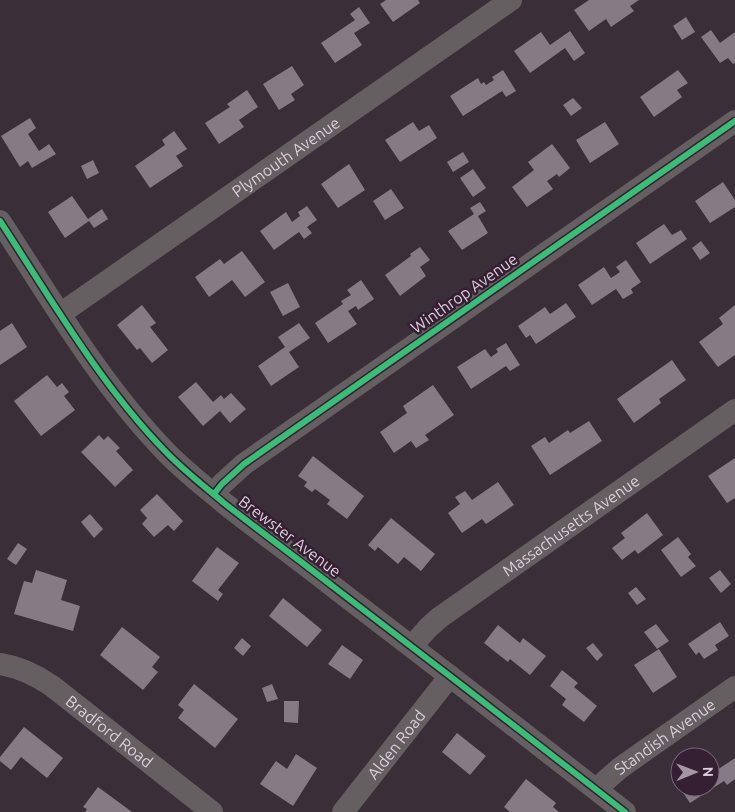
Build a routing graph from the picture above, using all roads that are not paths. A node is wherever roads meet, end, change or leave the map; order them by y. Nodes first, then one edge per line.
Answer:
1 (511, 0) edge
2 (735, 121) edge
3 (0, 221) edge
4 (60, 314) junction
5 (735, 410) edge
6 (214, 494) junction
7 (412, 646) junction
8 (0, 664) edge
9 (450, 676) junction
10 (735, 687) edge
11 (598, 790) junction
12 (212, 812) edge
13 (343, 812) edge
14 (626, 812) edge

1 - 4 street, Plymouth Avenue
2 - 6 street, Winthrop Avenue
3 - 4 street, Brewster Avenue
4 - 6 street, Brewster Avenue
5 - 7 street, Massachusetts Avenue
6 - 7 street, Brewster Avenue
7 - 9 street, Brewster Avenue
8 - 12 street, Bradford Road
9 - 11 street, Brewster Avenue
9 - 13 street, Alden Road
10 - 11 street, Standish Avenue
11 - 14 street, Brewster Avenue

